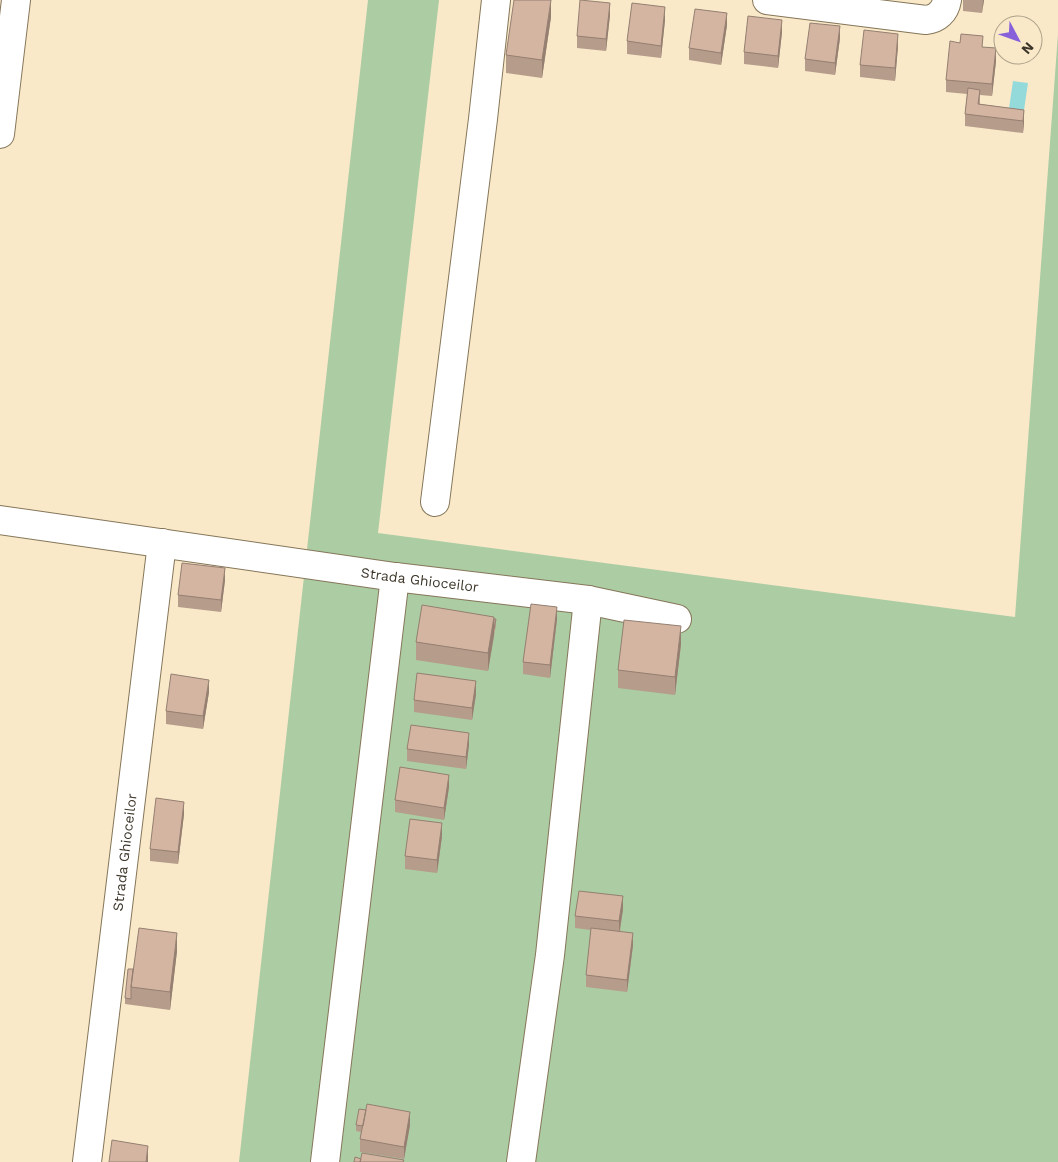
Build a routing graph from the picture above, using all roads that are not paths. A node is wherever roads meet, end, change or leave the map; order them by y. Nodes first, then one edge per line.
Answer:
1 (16, 0) edge
2 (496, 0) edge
3 (767, 0) edge
4 (947, 0) edge
5 (0, 134) edge
6 (435, 502) dead end
7 (0, 520) edge
8 (162, 543) junction
9 (395, 577) junction
10 (588, 600) junction
11 (677, 619) dead end
12 (87, 1162) edge
13 (325, 1162) edge
14 (521, 1162) edge

1 - 5 street
2 - 6 street
3 - 4 street
7 - 8 street, Strada Ghioceilor
8 - 9 street, Strada Ghioceilor
8 - 12 street, Strada Ghioceilor
9 - 10 street, Strada Ghioceilor
9 - 13 street
10 - 11 street, Strada Ghioceilor
10 - 14 street

